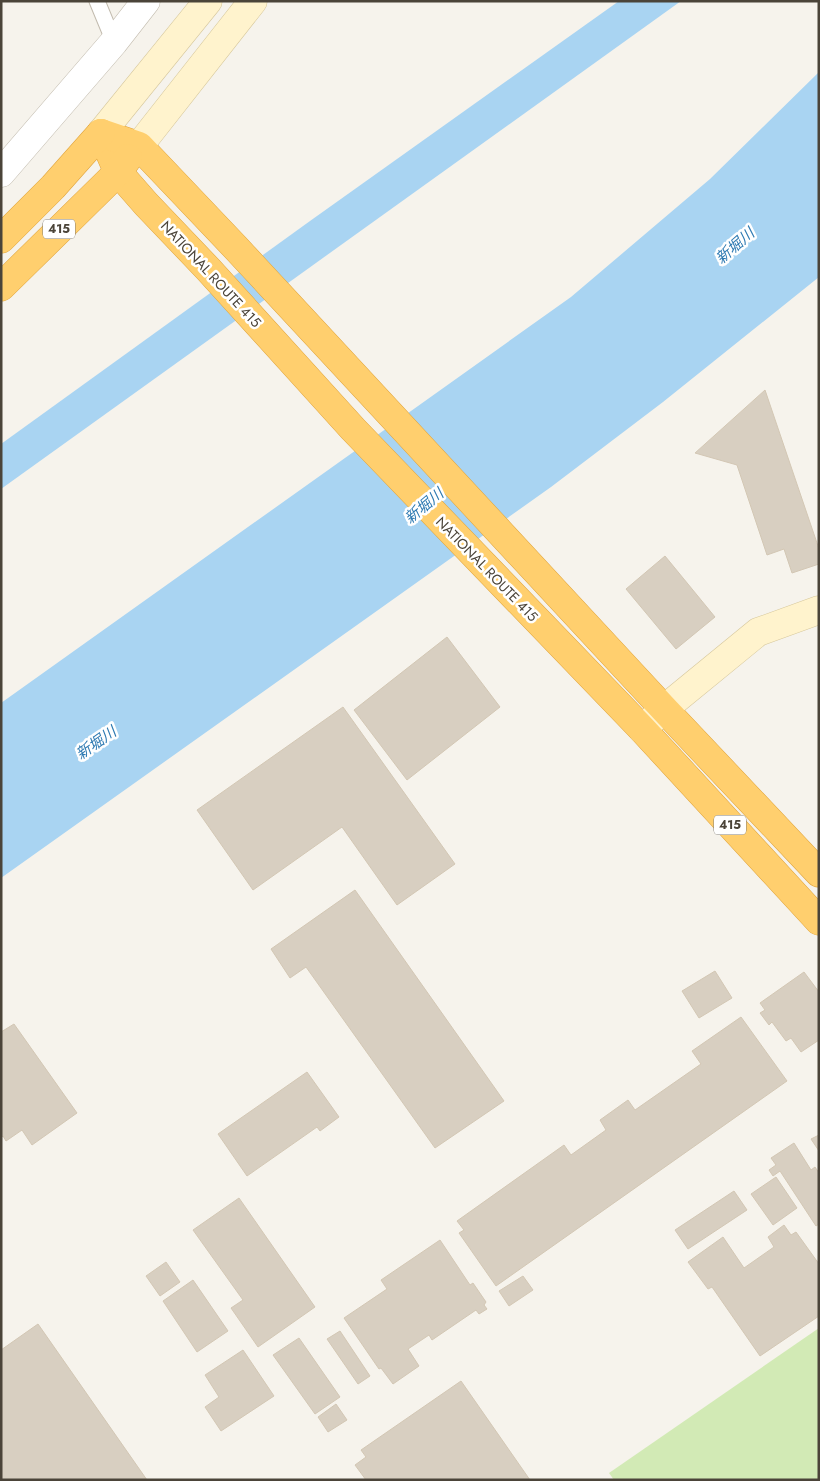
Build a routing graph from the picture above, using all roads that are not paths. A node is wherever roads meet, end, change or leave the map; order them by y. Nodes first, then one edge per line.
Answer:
1 (97, 1) edge
2 (146, 1) edge
3 (208, 1) edge
4 (253, 1) edge
5 (114, 42) junction
6 (101, 132) junction
7 (139, 146) junction
8 (1, 172) edge
9 (118, 172) junction
10 (1, 239) edge
11 (1, 287) edge
12 (819, 610) edge
13 (664, 709) junction
14 (642, 729) junction
15 (819, 873) edge
16 (819, 921) edge

1 - 5 lane
2 - 5 street
3 - 6 street
4 - 7 street
5 - 8 street
6 - 7 highway, 415
6 - 9 highway, NATIONAL ROUTE 415 / 415
6 - 10 highway, 415
7 - 9 highway, 415
7 - 13 highway, 415
9 - 11 highway, 415
9 - 14 highway, NATIONAL ROUTE 415 / 415
12 - 13 street
13 - 14 street
13 - 15 highway, 415
14 - 16 highway, NATIONAL ROUTE 415 / 415

